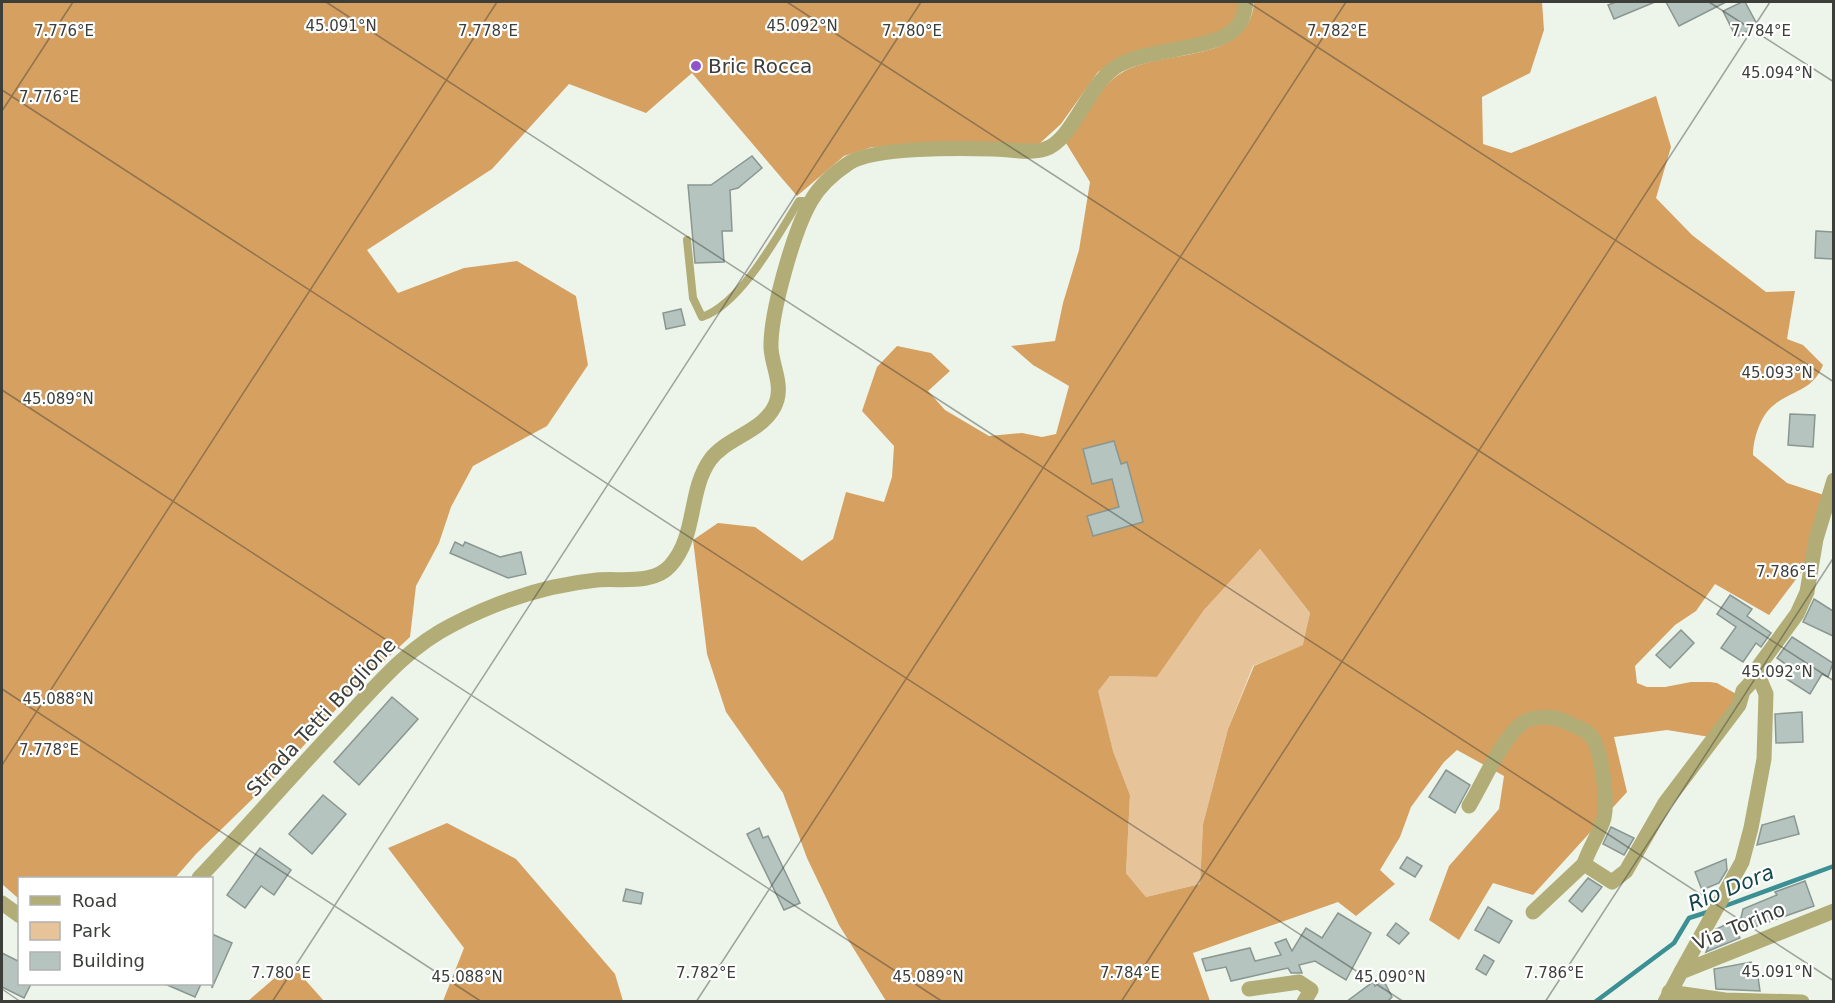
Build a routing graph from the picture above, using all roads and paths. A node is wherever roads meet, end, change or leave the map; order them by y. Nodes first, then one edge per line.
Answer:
1 (1246, 2) edge
2 (811, 201) junction
3 (687, 240) dead end
4 (1833, 480) edge
5 (1758, 675) junction
6 (1469, 806) dead end
7 (1584, 864) junction
8 (201, 877) edge
9 (2, 903) edge
10 (1833, 911) edge
11 (1533, 912) dead end
12 (18, 915) edge
13 (1681, 972) junction
14 (1250, 990) dead end
15 (1667, 997) edge
16 (1304, 1002) edge
17 (1802, 1002) edge

1 - 2 street, Strada Tetti Boglione
2 - 3 lane
2 - 8 street, Strada Tetti Boglione
4 - 5 street
5 - 7 street
5 - 13 street
6 - 7 street
7 - 11 street
9 - 12 street
10 - 13 street, Via Torino
13 - 15 street, Via Torino
14 - 16 street
15 - 17 street

